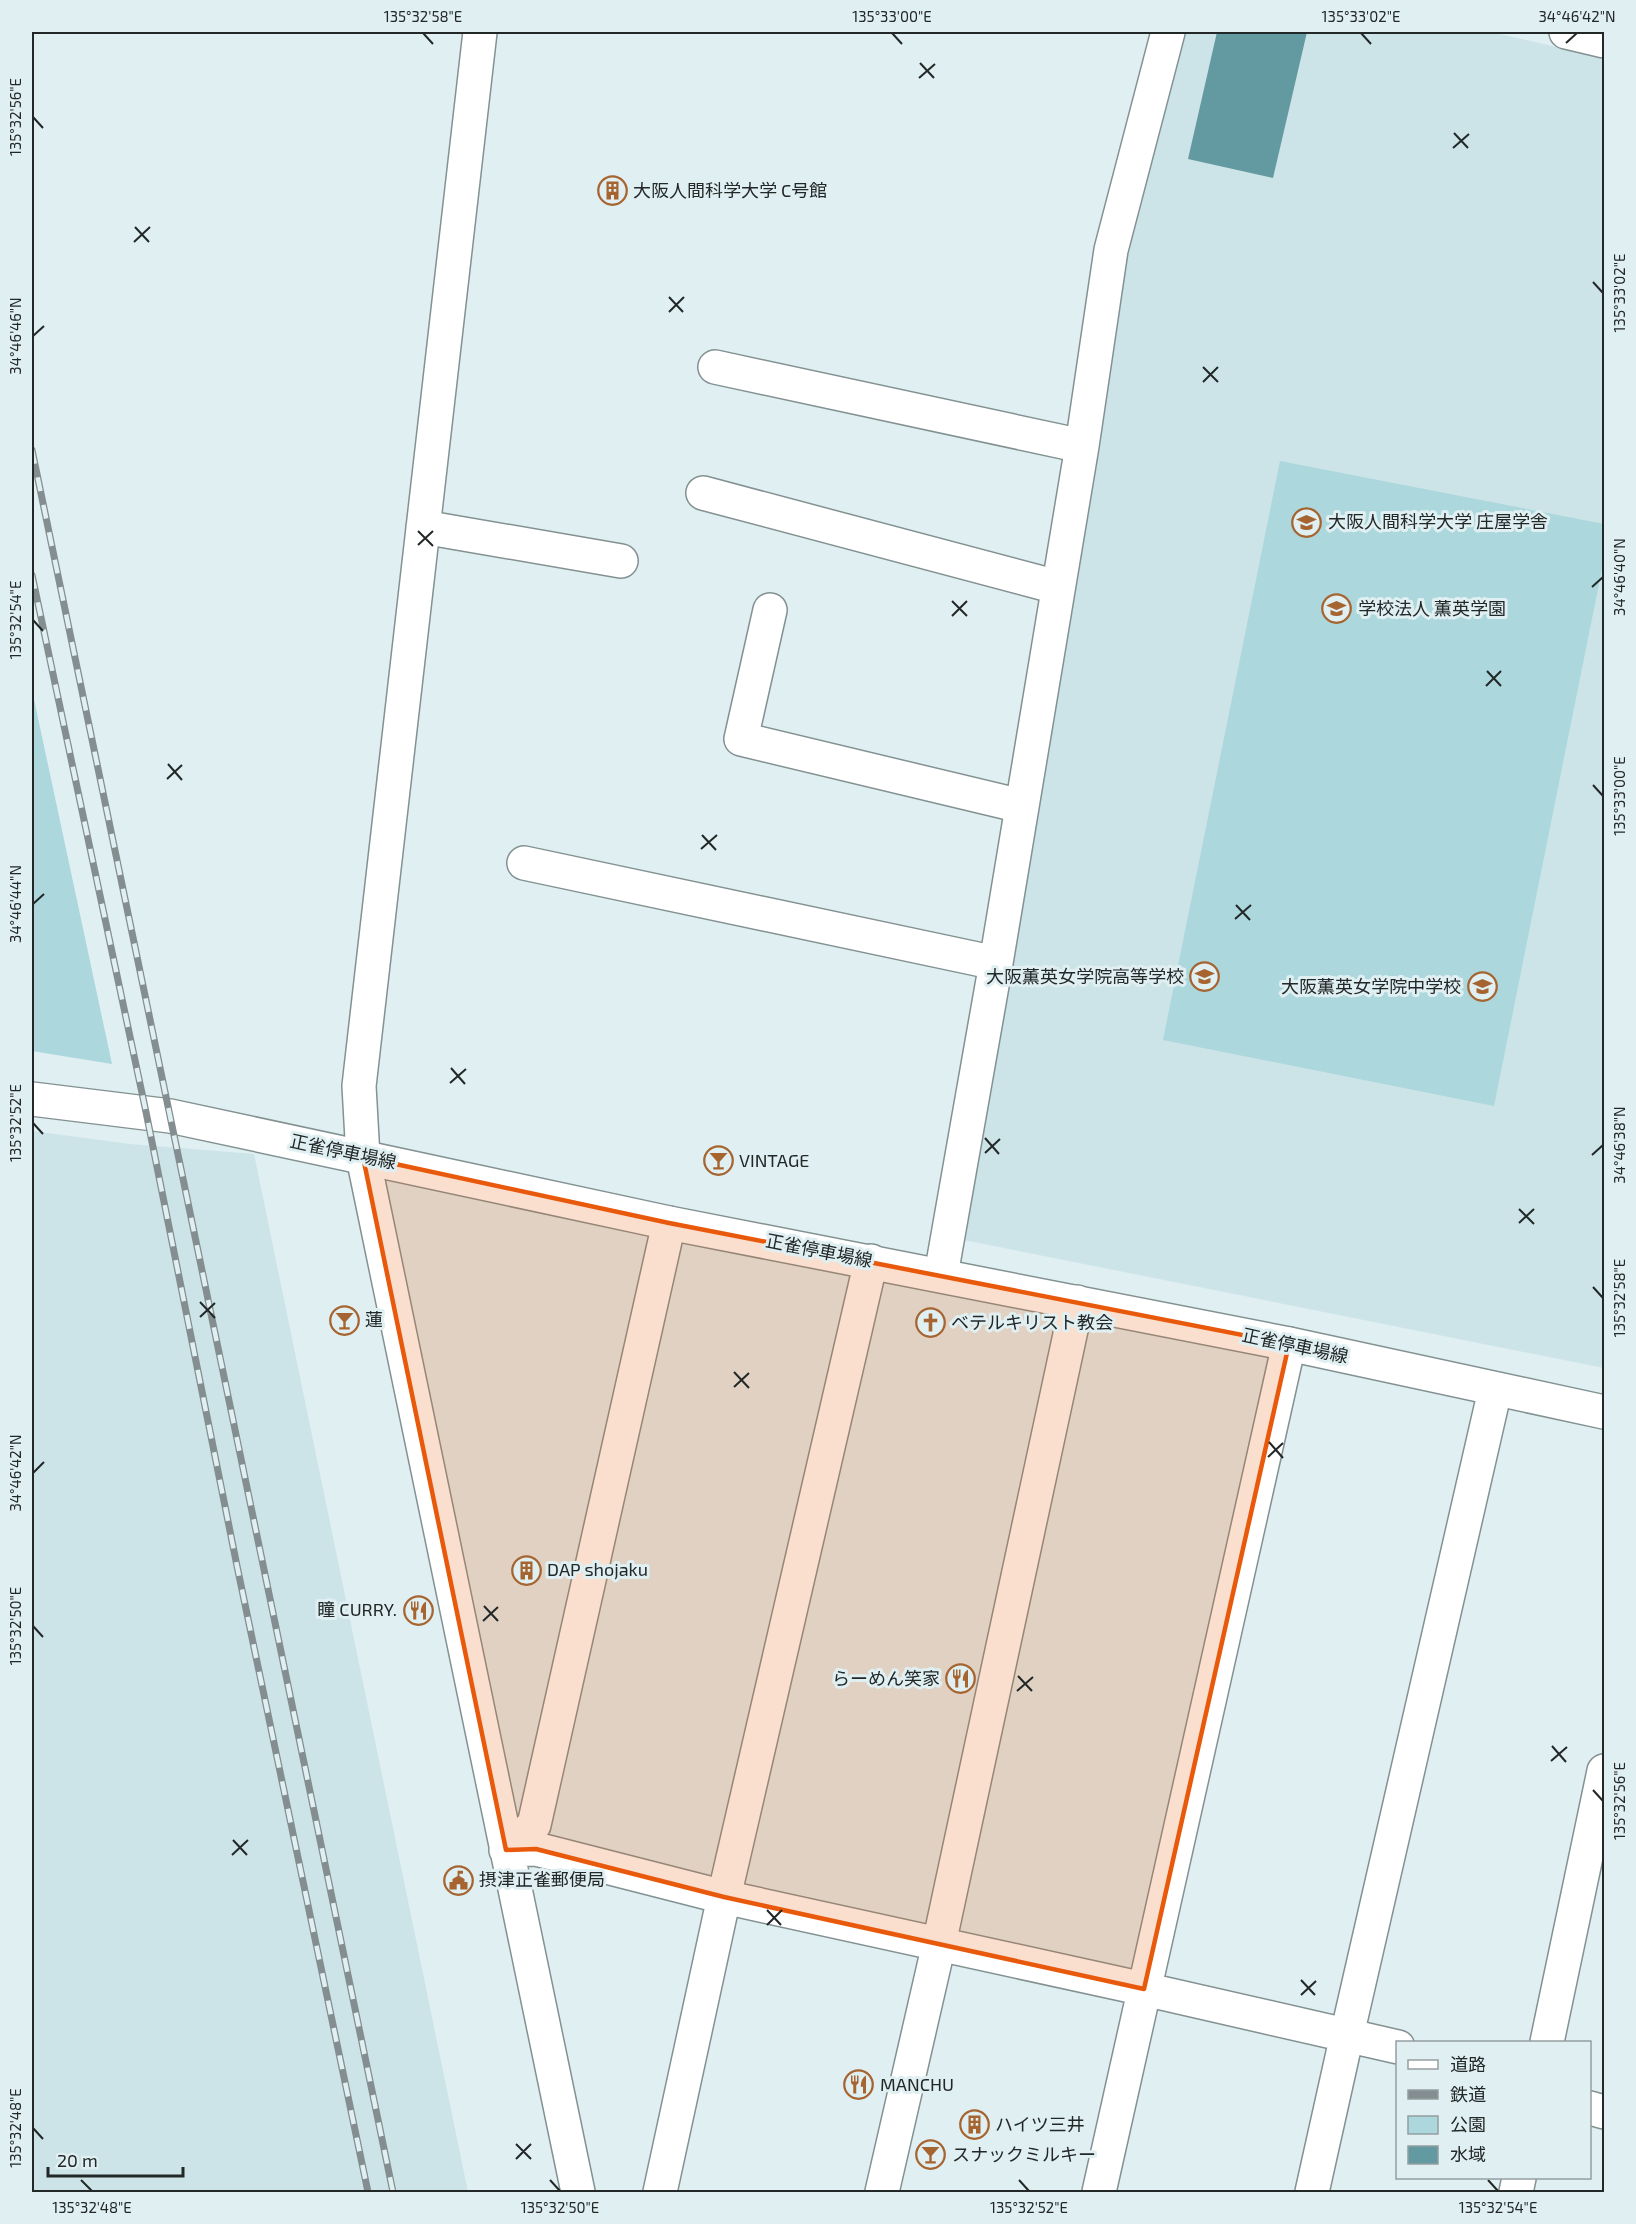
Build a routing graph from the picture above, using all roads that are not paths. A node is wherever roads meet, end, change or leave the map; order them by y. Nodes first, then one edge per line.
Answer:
1 (480, 32) edge
2 (1168, 32) edge
3 (1566, 32) edge
4 (1605, 41) edge
5 (715, 367) dead end
6 (1082, 446) junction
7 (703, 493) dead end
8 (423, 527) junction
9 (621, 561) dead end
10 (1057, 587) junction
11 (770, 610) dead end
12 (1021, 806) junction
13 (524, 863) dead end
14 (996, 963) junction
15 (32, 1099) edge
16 (363, 1157) junction
17 (669, 1223) junction
18 (871, 1261) junction
19 (941, 1275) junction
20 (1077, 1302) junction
21 (1289, 1344) junction
22 (1495, 1390) junction
23 (1605, 1412) edge
24 (1605, 1771) edge
25 (506, 1850) junction
26 (723, 1897) junction
27 (939, 1944) junction
28 (1144, 1989) junction
29 (1347, 2034) junction
30 (1546, 2041) edge
31 (1396, 2046) edge
32 (578, 2193) edge
33 (660, 2193) edge
34 (882, 2193) edge
35 (1099, 2193) edge
36 (1312, 2193) edge

1 - 8 street
2 - 6 street
3 - 4 street
5 - 6 street
6 - 10 street
7 - 10 street
8 - 9 street
8 - 16 street
10 - 12 street
11 - 12 street
12 - 14 street
13 - 14 street
14 - 19 street
15 - 16 street, 正雀停車場線
16 - 17 street, 正雀停車場線
16 - 25 street
17 - 18 street, 正雀停車場線
17 - 25 street
18 - 19 street, 正雀停車場線
18 - 26 street
19 - 20 street, 正雀停車場線
20 - 21 street, 正雀停車場線
20 - 27 street
21 - 22 street, 正雀停車場線
21 - 28 street
22 - 23 street, 正雀停車場線
22 - 29 street
24 - 30 street
25 - 26 street
25 - 32 street
26 - 27 street
26 - 33 street
27 - 28 street
27 - 34 street
28 - 29 street
28 - 35 street
29 - 31 street
29 - 36 street

